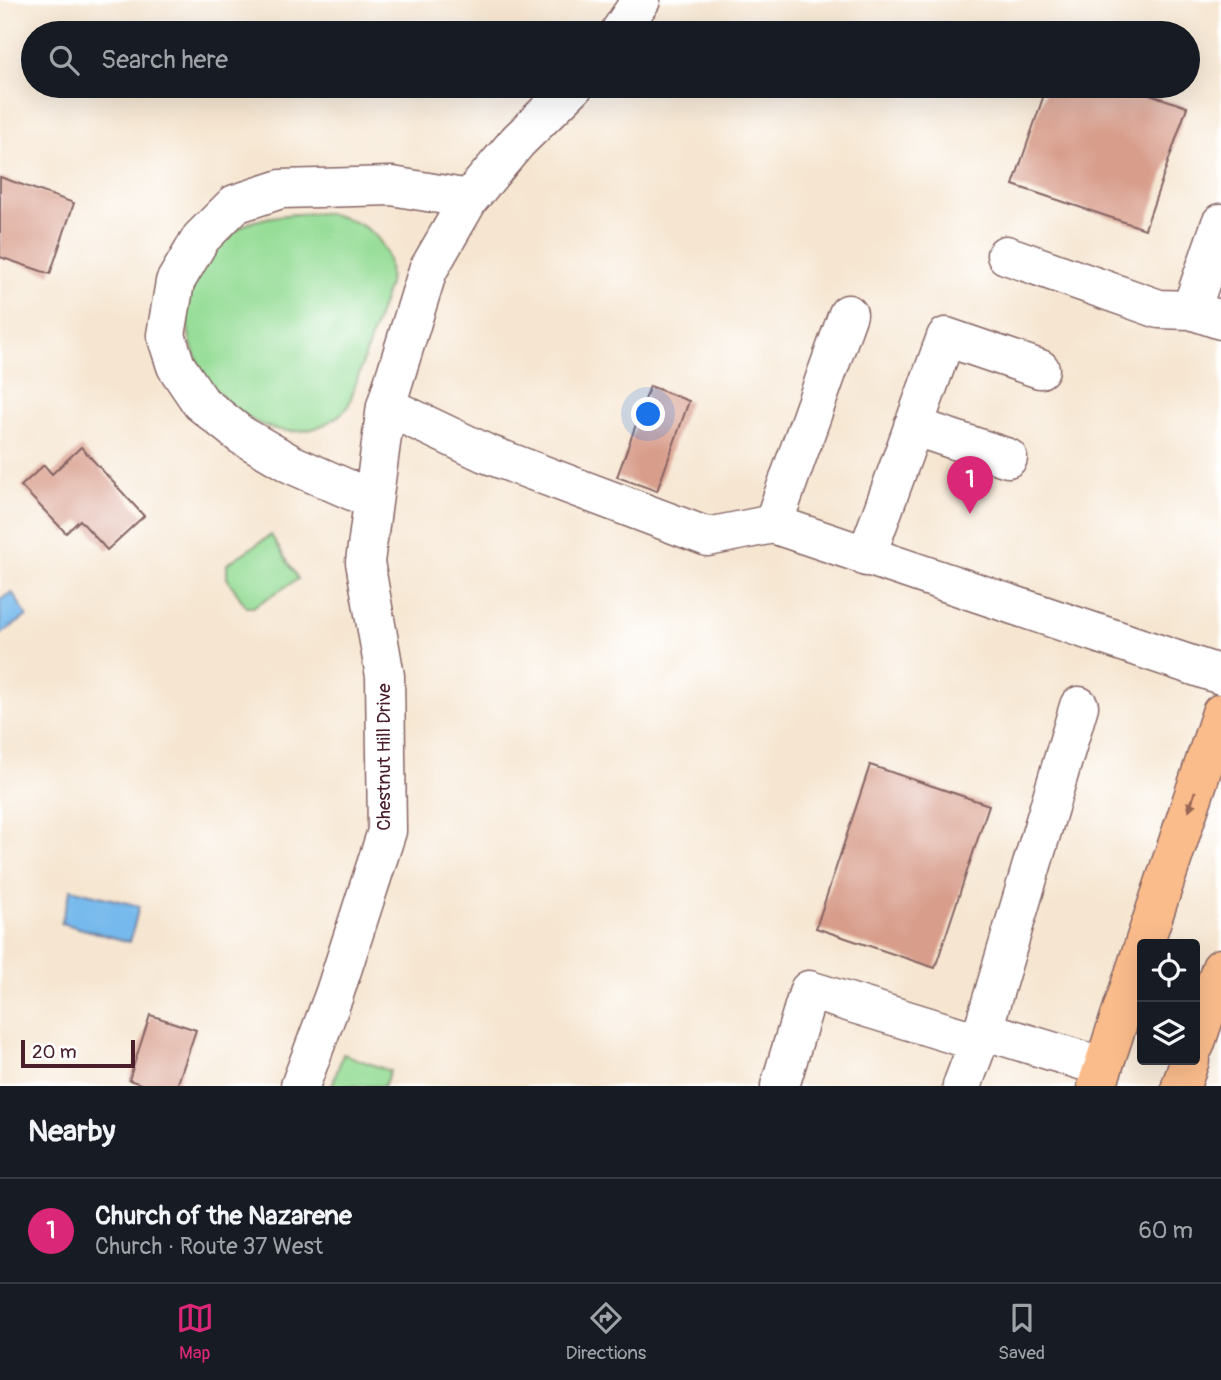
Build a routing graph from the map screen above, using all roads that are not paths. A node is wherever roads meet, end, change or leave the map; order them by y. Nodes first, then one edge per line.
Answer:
1 (641, 0) edge
2 (627, 21) edge
3 (562, 98) edge
4 (469, 199) junction
5 (1221, 223) edge
6 (1006, 255) dead end
7 (848, 314) dead end
8 (1206, 315) edge
9 (1040, 369) dead end
10 (386, 407) junction
11 (913, 426) junction
12 (1008, 458) dead end
13 (373, 500) junction
14 (772, 524) junction
15 (866, 557) junction
16 (1221, 675) edge
17 (1079, 706) dead end
18 (1221, 713) edge
19 (1146, 939) edge
20 (1137, 965) edge
21 (1221, 968) edge
22 (1200, 1030) edge
23 (980, 1036) junction
24 (1188, 1065) edge
25 (1100, 1077) edge
26 (300, 1086) edge
27 (780, 1086) edge
28 (962, 1086) edge
29 (1181, 1086) edge

1 - 2 street
3 - 4 street, Chestnut Hill Drive
4 - 10 street, Chestnut Hill Drive
4 - 13 street
5 - 8 street
6 - 8 street
7 - 14 street
9 - 11 street
10 - 13 street, Chestnut Hill Drive
10 - 14 street
11 - 12 street
11 - 15 street
13 - 26 street, Chestnut Hill Drive
14 - 15 street
15 - 16 street
17 - 23 street
18 -> 19 highway
20 - 25 highway
21 - 22 highway
23 - 25 street
23 - 27 street
23 - 28 street
24 - 29 highway

